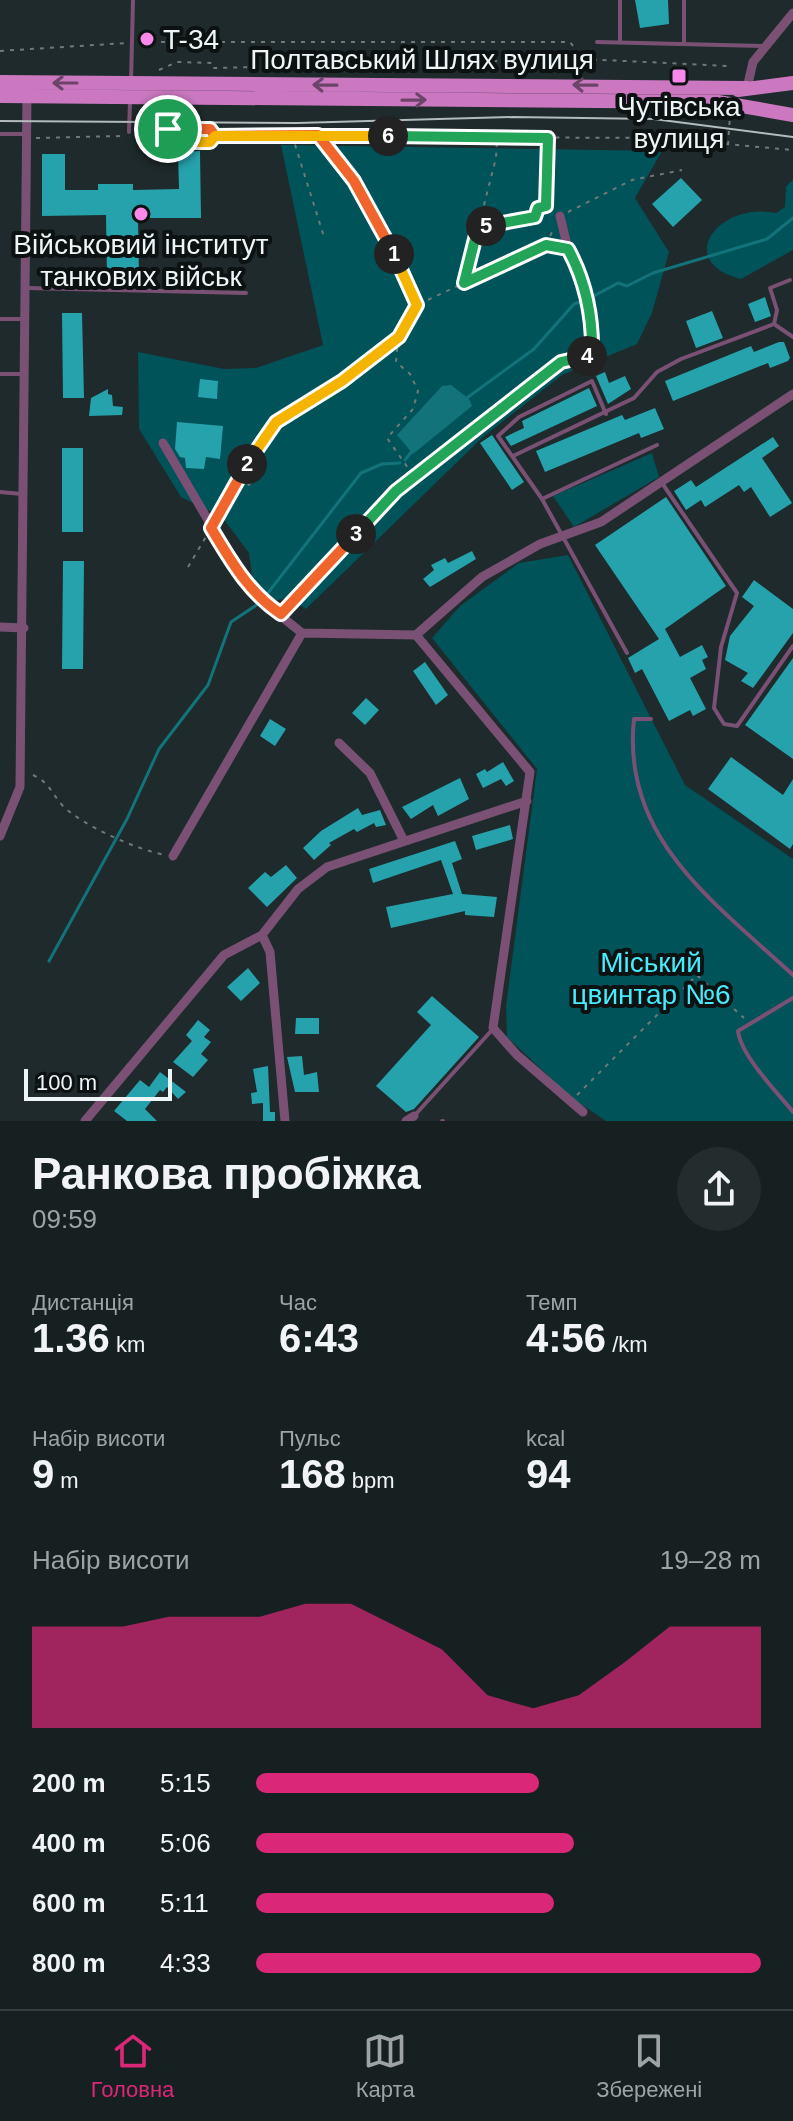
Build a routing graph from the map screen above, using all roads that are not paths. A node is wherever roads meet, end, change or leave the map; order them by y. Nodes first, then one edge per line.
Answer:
1 (133, 0) edge
2 (620, 0) edge
3 (684, 0) edge
4 (793, 13) edge
5 (597, 42) dead end
6 (620, 43) junction
7 (684, 44) junction
8 (766, 46) junction
9 (0, 82) edge
10 (793, 83) edge
11 (747, 88) junction
12 (27, 90) junction
13 (131, 90) junction
14 (0, 96) edge
15 (674, 101) junction
16 (793, 115) edge
17 (129, 132) dead end
18 (0, 134) edge
19 (25, 136) junction
20 (560, 216) road end
21 (790, 280) dead end
22 (24, 287) junction
23 (246, 293) dead end
24 (0, 319) edge
25 (24, 319) junction
26 (774, 324) junction
27 (793, 337) edge
28 (0, 374) edge
29 (24, 375) junction
30 (793, 394) edge
31 (606, 414) junction
32 (163, 443) dead end
33 (657, 445) dead end
34 (513, 456) junction
35 (661, 481) junction
36 (0, 492) edge
37 (24, 494) junction
38 (542, 499) junction
39 (565, 538) junction
40 (281, 614) junction
41 (0, 627) edge
42 (24, 628) junction
43 (302, 633) junction
44 (416, 635) junction
45 (793, 646) edge
46 (627, 653) dead end
47 (651, 719) dead end
48 (339, 743) dead end
49 (527, 801) junction
50 (0, 836) edge
51 (404, 841) junction
52 (173, 856) road end
53 (262, 935) junction
54 (793, 975) edge
55 (793, 998) edge
56 (493, 1028) junction
57 (583, 1112) dead end
58 (793, 1112) edge
59 (411, 1119) edge
60 (85, 1121) edge
61 (285, 1121) edge

1 - 13 lane
2 - 6 lane
3 - 7 lane
4 - 8 street
5 - 6 lane
6 - 7 lane
7 - 8 lane
8 - 11 street
9 - 12 main road, Полтавський Шлях вулиця
10 - 11 main road, Полтавський Шлях вулиця
11 -> 13 main road, Полтавський Шлях вулиця
11 - 15 main road, Полтавський Шлях вулиця
12 - 13 main road, Полтавський Шлях вулиця
12 - 14 main road, Полтавський Шлях вулиця
12 - 19 street
13 -> 15 main road, Полтавський Шлях вулиця
13 - 17 lane
15 - 16 main road
18 - 19 lane
19 - 22 street
20 - 40 street
21 - 26 lane
22 - 23 lane
22 - 25 street
24 - 25 lane
25 - 29 street
26 - 27 lane
26 - 31 lane
28 - 29 lane
29 - 37 street
30 - 35 street
31 - 34 lane
31 - 34 lane
32 - 40 street
33 - 38 lane
34 - 38 lane
35 - 39 street
35 - 45 lane
36 - 37 lane
37 - 42 street
38 - 39 lane
39 - 44 street
39 - 46 lane
40 - 43 street
41 - 42 street
42 - 50 street
43 - 44 street
43 - 52 street
44 - 49 street
47 - 54 lane
48 - 51 street
49 - 51 street
49 - 56 street
51 - 53 street
53 - 60 street
53 - 61 street
55 - 58 lane
56 - 57 street
56 - 59 lane

